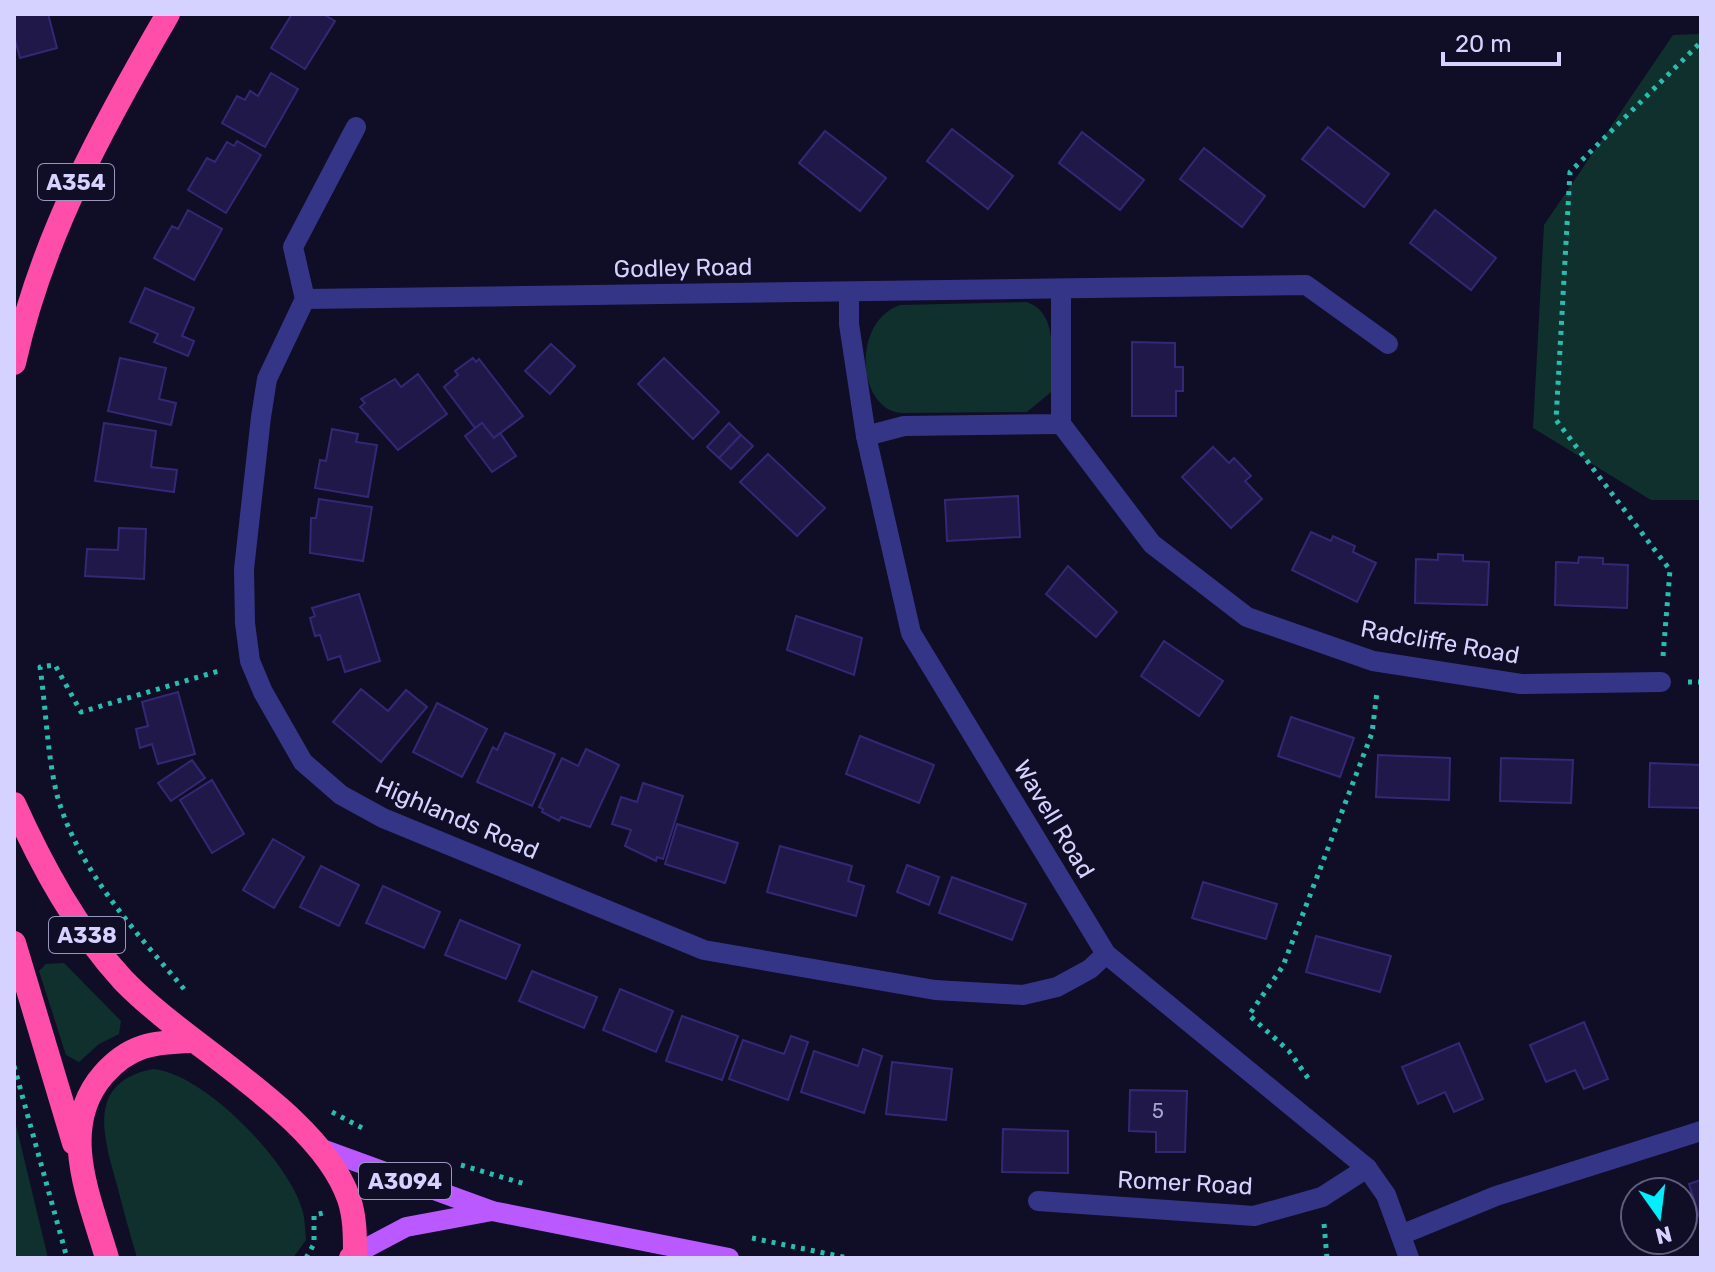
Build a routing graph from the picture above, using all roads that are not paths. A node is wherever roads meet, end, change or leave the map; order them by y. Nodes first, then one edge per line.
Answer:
1 (168, 14) edge
2 (356, 127) dead end
3 (1061, 290) junction
4 (849, 292) junction
5 (305, 299) junction
6 (1388, 344) dead end
7 (14, 363) edge
8 (1061, 424) junction
9 (866, 436) junction
10 (1661, 682) road end
11 (14, 804) edge
12 (14, 943) edge
13 (1106, 954) junction
14 (192, 1041) junction
15 (1701, 1131) edge
16 (319, 1148) junction
17 (80, 1165) junction
18 (1367, 1168) junction
19 (1038, 1201) dead end
20 (492, 1211) junction
21 (1403, 1234) junction
22 (353, 1256) edge
23 (107, 1258) edge
24 (729, 1258) edge
25 (1409, 1258) edge

1 - 7 highway, A354
2 - 5 street
3 - 4 street, Godley Road
3 - 6 street, Godley Road
3 - 8 street
4 - 5 street, Godley Road
4 - 9 street, Wavell Road
5 - 13 street, Highlands Road
8 - 9 street
8 - 10 street, Radcliffe Road
9 - 13 street, Wavell Road
11 - 14 highway, A338
12 - 17 highway, A338
13 - 18 street, Wavell Road
14 - 16 highway, A338
14 - 17 highway, A338
15 - 21 street
16 - 20 main road, A3094
16 - 22 highway, A338
17 - 23 highway, A338
18 - 19 street, Romer Road
18 - 21 street, Wavell Road
20 - 22 main road, A3094
20 - 24 main road, A3094
21 - 25 street, Wavell Road

